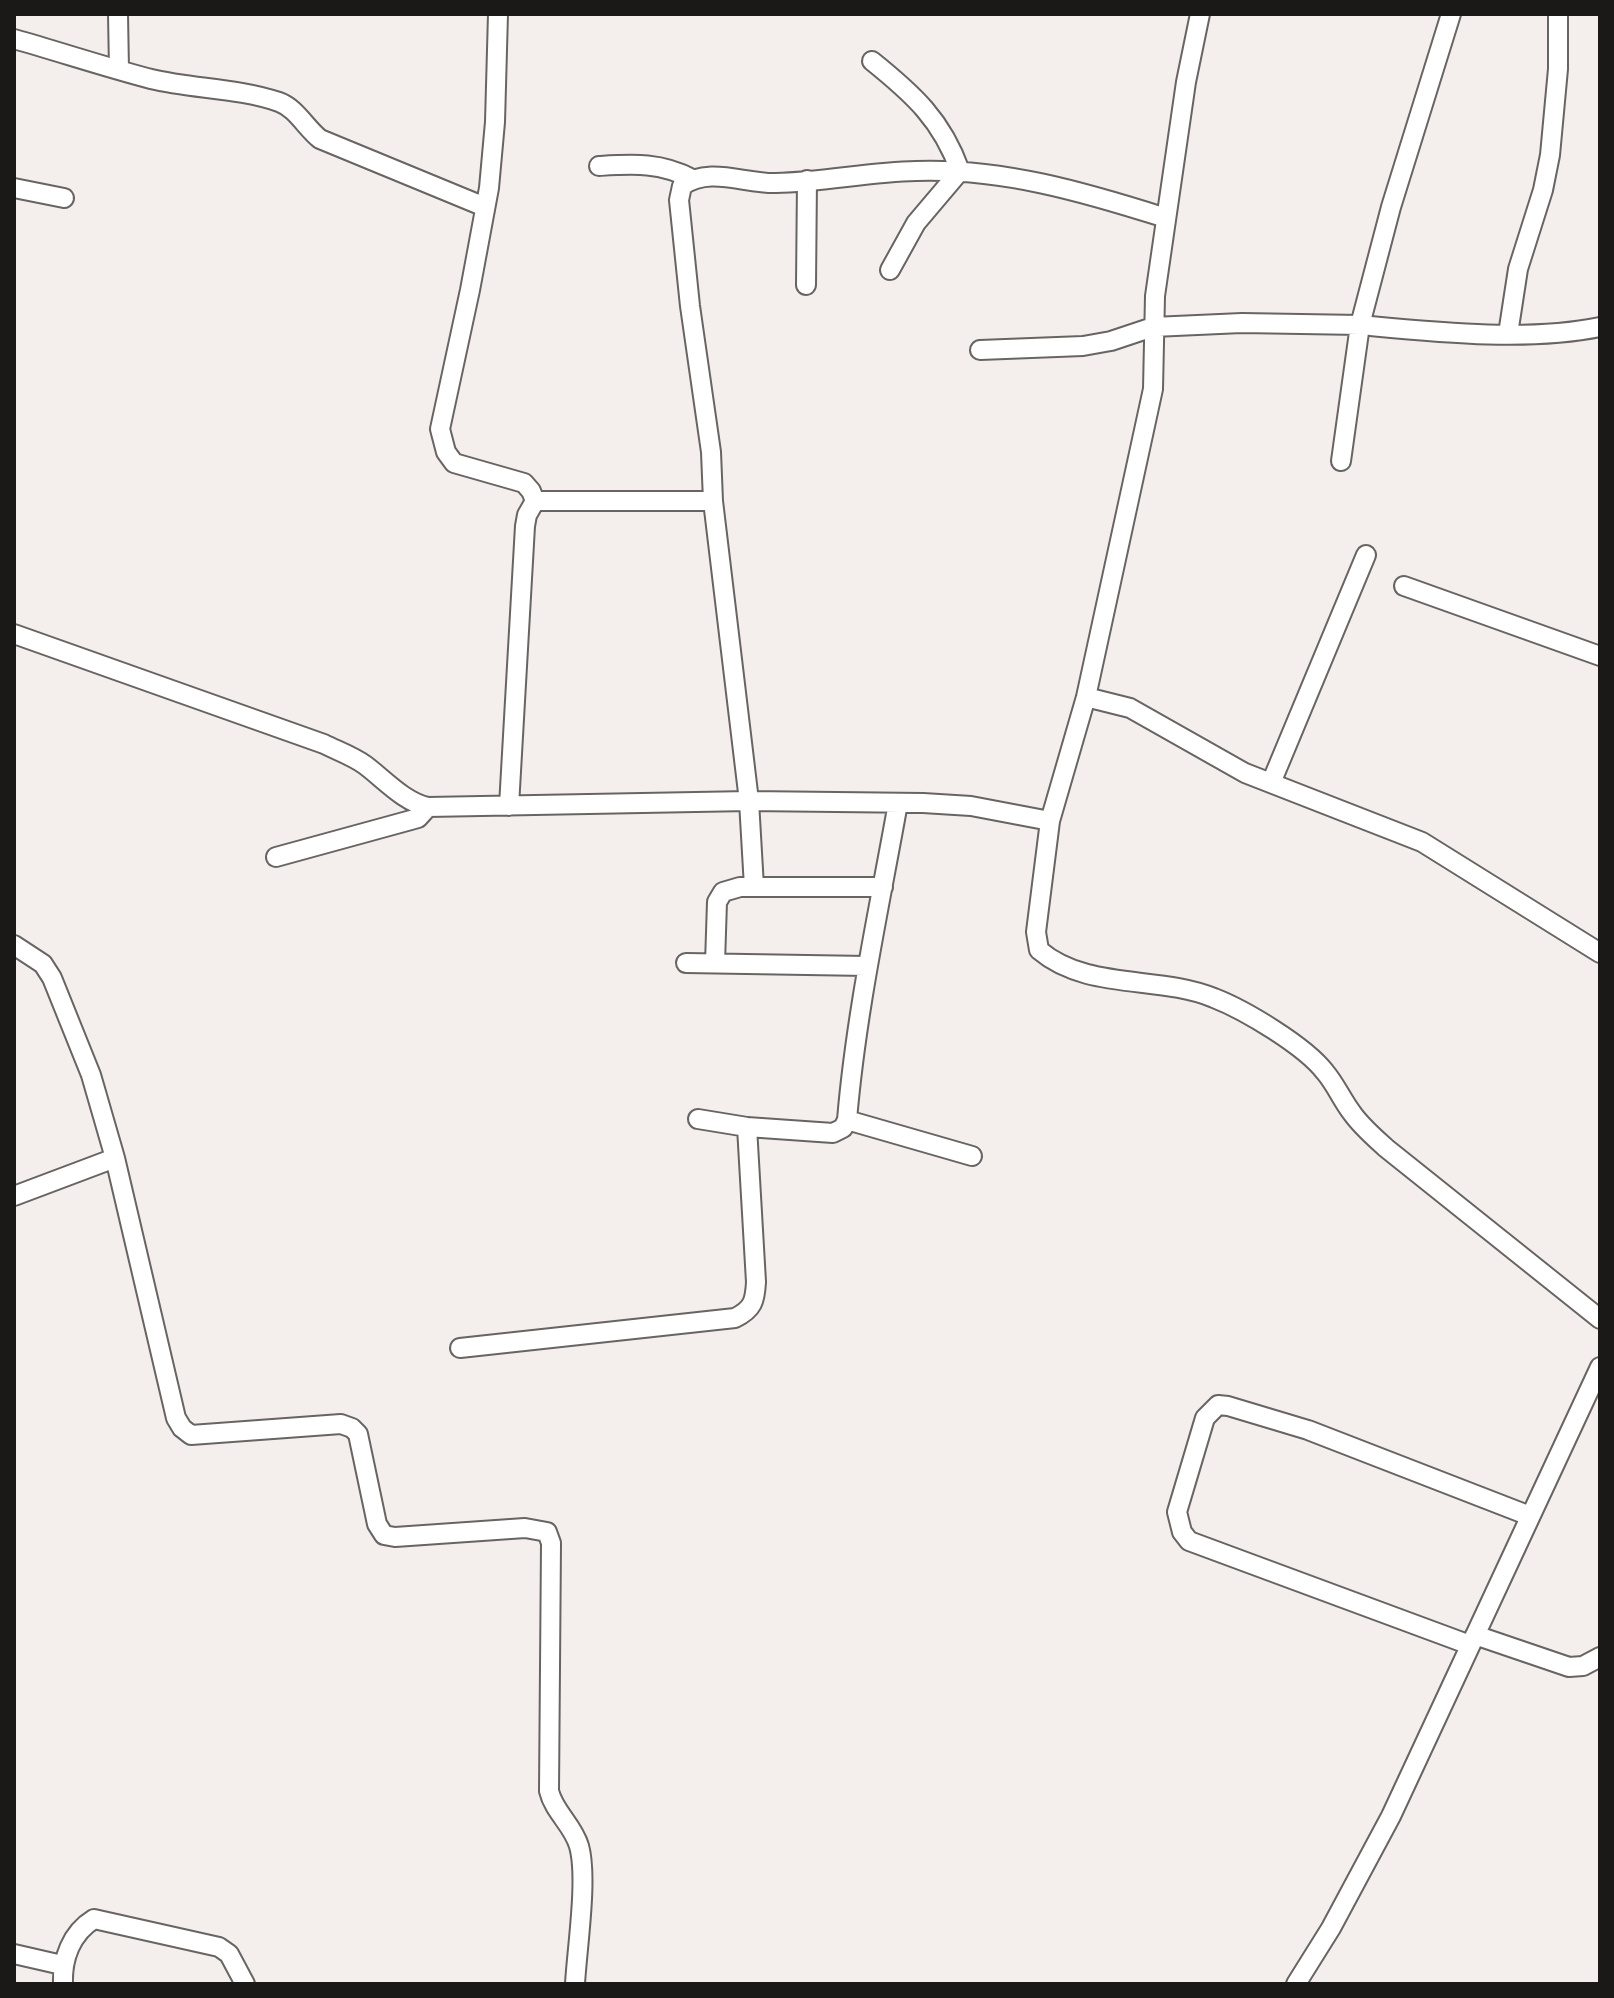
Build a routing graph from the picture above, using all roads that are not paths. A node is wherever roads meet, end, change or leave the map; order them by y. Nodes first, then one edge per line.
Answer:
1 (118, 14) edge
2 (498, 14) edge
3 (1200, 14) edge
4 (1451, 14) edge
5 (1558, 14) edge
6 (14, 39) edge
7 (872, 61) dead end
8 (119, 70) junction
9 (599, 166) dead end
10 (960, 171) junction
11 (692, 179) junction
12 (807, 180) junction
13 (14, 188) edge
14 (64, 198) dead end
15 (485, 207) junction
16 (1166, 218) junction
17 (890, 270) dead end
18 (806, 285) dead end
19 (1360, 325) junction
20 (1153, 327) junction
21 (1600, 327) edge
22 (1508, 334) junction
23 (980, 350) dead end
24 (1341, 461) dead end
25 (535, 501) junction
26 (713, 501) junction
27 (1366, 555) dead end
28 (1404, 586) dead end
29 (14, 634) edge
30 (1600, 656) edge
31 (1086, 697) junction
32 (1271, 783) junction
33 (749, 801) junction
34 (898, 803) junction
35 (509, 806) junction
36 (428, 807) junction
37 (1050, 821) junction
38 (276, 857) dead end
39 (754, 887) junction
40 (883, 887) junction
41 (14, 945) edge
42 (1600, 953) edge
43 (686, 963) dead end
44 (715, 963) junction
45 (867, 966) junction
46 (698, 1119) dead end
47 (847, 1120) junction
48 (747, 1127) junction
49 (972, 1156) dead end
50 (115, 1158) junction
51 (14, 1196) edge
52 (1600, 1319) edge
53 (460, 1348) dead end
54 (1600, 1367) edge
55 (1530, 1516) junction
56 (1473, 1640) junction
57 (1600, 1657) edge
58 (14, 1954) edge
59 (62, 1965) junction
60 (63, 1984) edge
61 (245, 1984) edge
62 (575, 1984) edge
63 (1296, 1984) edge

1 - 8 street
2 - 15 street
3 - 16 street
4 - 19 street
5 - 22 street
6 - 8 street
7 - 10 street
8 - 15 street
9 - 11 street
10 - 12 street
10 - 16 street
10 - 17 street
11 - 12 street
11 - 26 street
12 - 18 street
13 - 14 street
15 - 25 street
16 - 20 street
19 - 20 street
19 - 22 street
19 - 24 street
20 - 23 street
20 - 31 street
21 - 22 street
25 - 26 street
25 - 35 street
26 - 33 street
27 - 32 street
28 - 30 street
29 - 36 street
31 - 32 street
31 - 37 street
32 - 42 street
33 - 34 street
33 - 35 street
33 - 39 street
34 - 37 street
34 - 40 street
35 - 36 street
36 - 38 street
37 - 52 street
39 - 40 street
39 - 44 street
40 - 45 street
41 - 50 street
43 - 44 street
44 - 45 street
45 - 47 street
46 - 48 street
47 - 48 street
47 - 49 street
48 - 53 street
50 - 51 street
50 - 62 street
54 - 55 street
55 - 56 street
55 - 56 street
56 - 57 street
56 - 63 street
58 - 59 street
59 - 60 street
59 - 61 street

